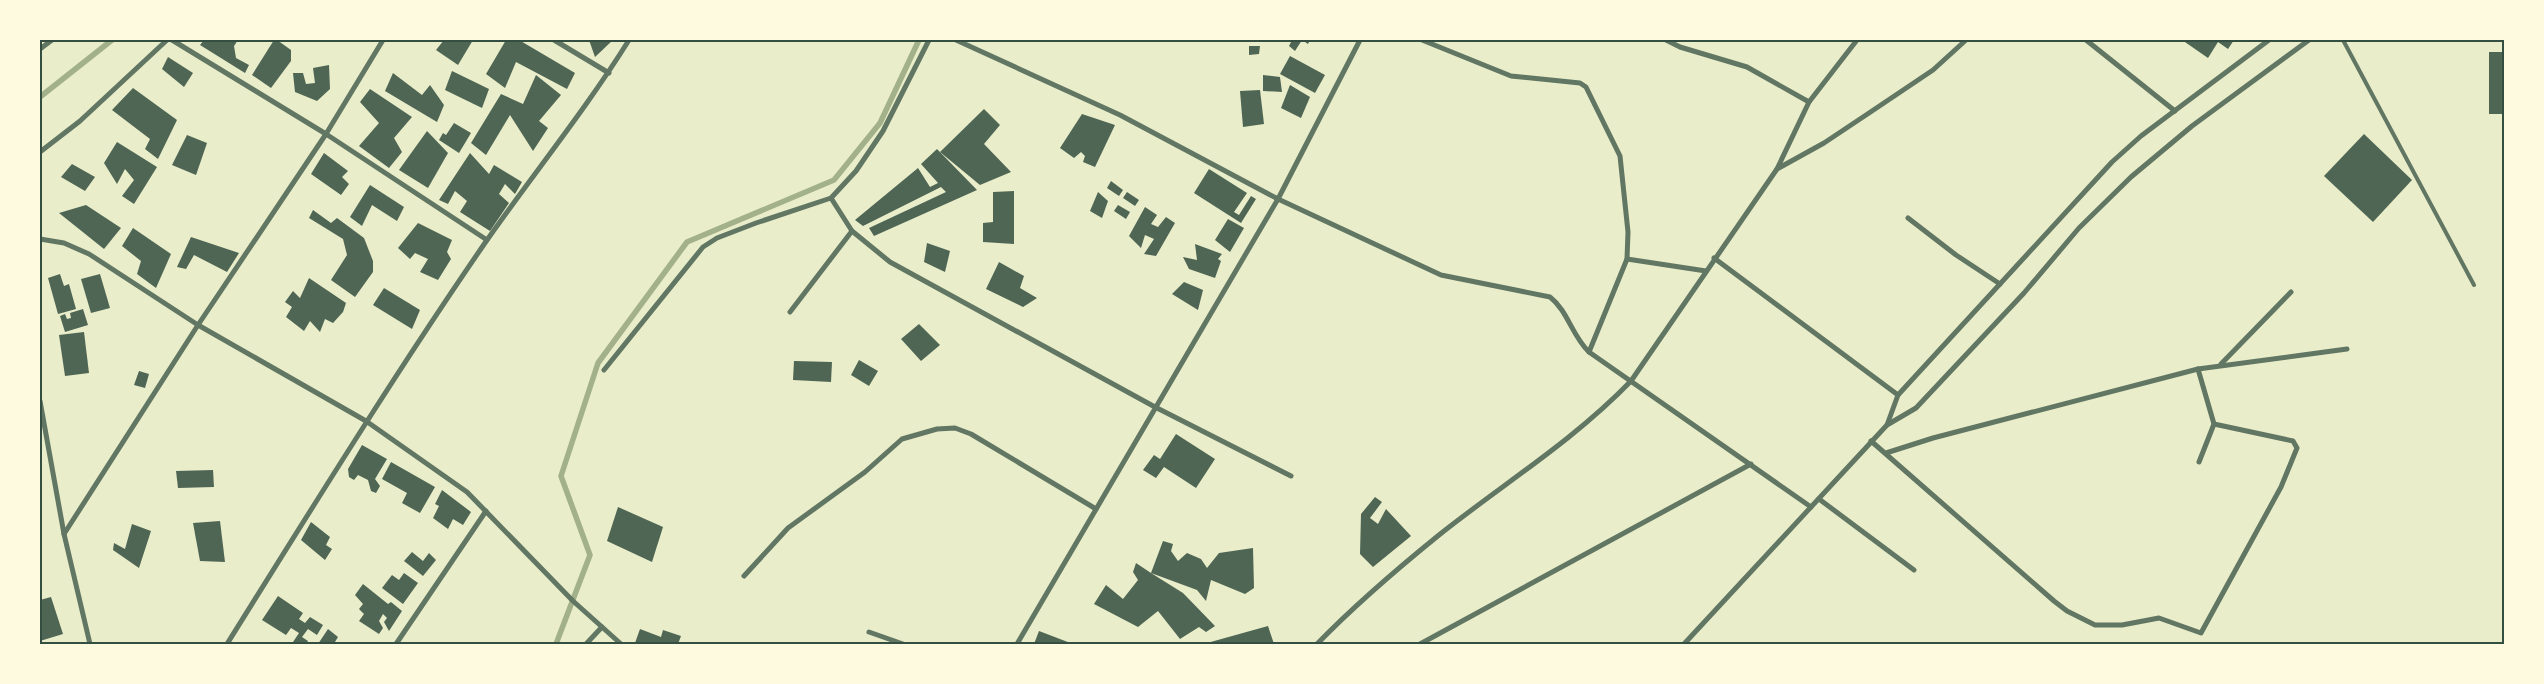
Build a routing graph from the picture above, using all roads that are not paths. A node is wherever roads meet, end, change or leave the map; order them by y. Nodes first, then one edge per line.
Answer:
1 (52, 40) edge
2 (167, 40) edge
3 (172, 40) edge
4 (383, 40) edge
5 (554, 40) edge
6 (629, 40) edge
7 (930, 40) edge
8 (956, 40) edge
9 (1360, 40) edge
10 (1422, 40) edge
11 (1666, 40) edge
12 (1857, 40) edge
13 (1966, 40) edge
14 (2086, 40) edge
15 (2269, 40) edge
16 (2309, 40) edge
17 (2343, 40) edge
18 (40, 49) edge
19 (609, 73) junction
20 (1809, 102) junction
21 (2174, 111) junction
22 (326, 134) junction
23 (40, 152) edge
24 (1777, 169) junction
25 (831, 198) junction
26 (1278, 198) junction
27 (1908, 218) dead end
28 (852, 231) junction
29 (40, 239) edge
30 (488, 240) junction
31 (1714, 258) junction
32 (1627, 259) junction
33 (1706, 271) junction
34 (2000, 284) junction
35 (2474, 285) dead end
36 (2291, 292) dead end
37 (790, 312) dead end
38 (198, 324) junction
39 (2347, 349) dead end
40 (1589, 352) junction
41 (2221, 364) junction
42 (2198, 369) junction
43 (604, 370) dead end
44 (1631, 381) junction
45 (1898, 395) junction
46 (40, 400) edge
47 (1155, 407) junction
48 (366, 421) junction
49 (2214, 424) junction
50 (1887, 425) junction
51 (1871, 441) junction
52 (1886, 453) junction
53 (2199, 462) dead end
54 (1751, 464) junction
55 (1291, 476) dead end
56 (1819, 499) junction
57 (1811, 508) junction
58 (1096, 509) junction
59 (486, 511) junction
60 (64, 534) junction
61 (1914, 570) dead end
62 (744, 576) dead end
63 (602, 627) junction
64 (869, 632) dead end
65 (90, 644) edge
66 (228, 644) edge
67 (396, 644) edge
68 (586, 644) edge
69 (621, 644) edge
70 (903, 644) edge
71 (1017, 644) edge
72 (1317, 644) edge
73 (1420, 644) edge
74 (1684, 644) edge

1 - 18 street
2 - 23 street
3 - 22 street
4 - 22 street
5 - 19 street
6 - 19 street
7 - 25 street
8 - 26 street
9 - 26 street
10 - 32 street
11 - 20 street
12 - 20 street
13 - 24 street
14 - 21 street
15 - 21 street
16 - 50 street
17 - 35 lane
19 - 30 street
20 - 24 street
21 - 34 street
22 - 30 street
22 - 38 street
24 - 31 street
25 - 28 street
25 - 43 street
26 - 40 street
26 - 47 street
27 - 34 street
28 - 37 street
28 - 47 street
29 - 38 street
30 - 48 street
31 - 33 street
31 - 45 street
32 - 33 street
32 - 40 street
33 - 44 street
34 - 45 street
36 - 41 street
38 - 48 street
38 - 60 street
39 - 41 street
40 - 44 street
41 - 42 street
42 - 49 street
42 - 52 street
44 - 54 street
44 - 72 street
45 - 50 street
46 - 60 street
47 - 55 street
47 - 58 street
48 - 59 street
48 - 66 street
49 - 52 street
49 - 53 street
50 - 51 street
51 - 52 street
51 - 56 street
54 - 57 street
54 - 73 street
56 - 57 street
56 - 61 street
57 - 74 street
58 - 62 street
58 - 71 street
59 - 63 street
59 - 67 street
60 - 65 street
63 - 68 street
63 - 69 street
64 - 70 street

